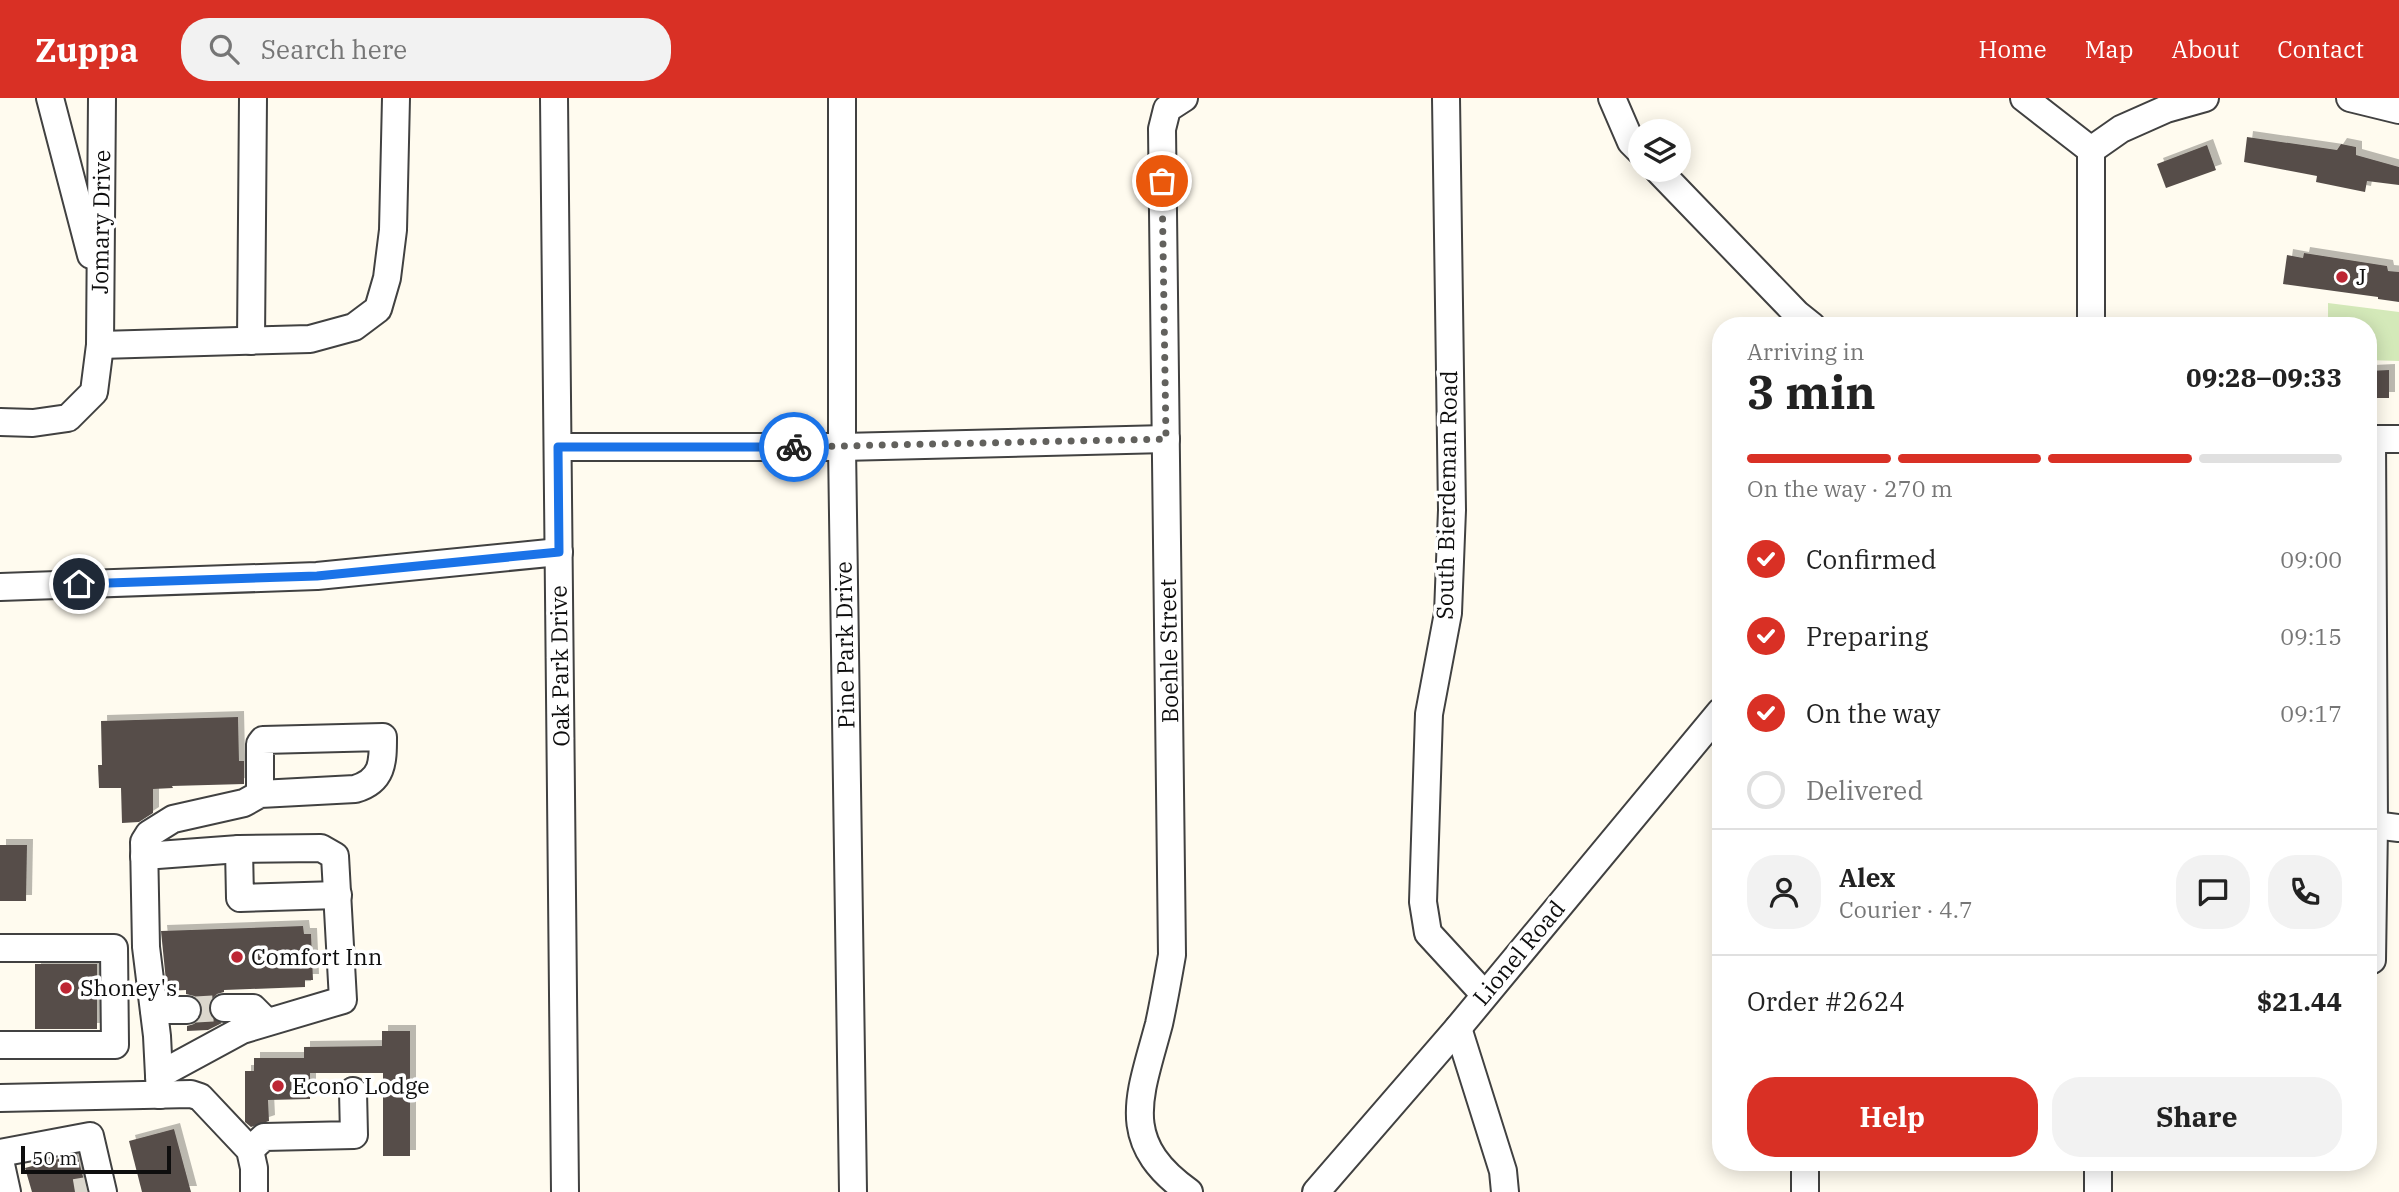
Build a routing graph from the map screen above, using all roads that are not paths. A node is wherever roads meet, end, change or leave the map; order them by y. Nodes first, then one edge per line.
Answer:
1 (50, 98) edge
2 (102, 98) edge
3 (253, 98) edge
4 (396, 98) edge
5 (554, 98) edge
6 (842, 98) edge
7 (1184, 98) edge
8 (1446, 98) edge
9 (1612, 98) edge
10 (2024, 98) edge
11 (2205, 98) edge
12 (2348, 98) edge
13 (2399, 110) edge
14 (1628, 137) edge
15 (2091, 150) junction
16 (1670, 182) edge
17 (100, 289) junction
18 (1801, 317) edge
19 (2091, 317) edge
20 (251, 341) junction
21 (100, 345) junction
22 (0, 422) edge
23 (1166, 439) junction
24 (2377, 439) edge
25 (2399, 439) edge
26 (558, 447) junction
27 (842, 447) junction
28 (559, 552) junction
29 (0, 587) edge
30 (2377, 608) edge
31 (1712, 722) edge
32 (260, 794) junction
33 (2386, 826) edge
34 (239, 849) junction
35 (144, 856) junction
36 (338, 895) junction
37 (2377, 912) edge
38 (0, 948) edge
39 (1484, 995) junction
40 (224, 1008) tunnel mouth
41 (154, 1010) junction
42 (187, 1010) tunnel mouth
43 (267, 1022) junction
44 (1458, 1028) junction
45 (0, 1045) edge
46 (159, 1085) junction
47 (353, 1091) dead end
48 (0, 1098) edge
49 (250, 1150) junction
50 (0, 1153) edge
51 (0, 1160) edge
52 (1805, 1171) edge
53 (2098, 1171) edge
54 (97, 1189) edge
55 (7, 1192) edge
56 (254, 1192) edge
57 (565, 1192) edge
58 (853, 1192) edge
59 (1189, 1192) edge
60 (1316, 1192) edge
61 (1505, 1192) edge
62 (1805, 1192) edge
63 (2098, 1192) edge

1 - 17 street
2 - 17 street, Jomary Drive
3 - 20 street
4 - 20 street
5 - 26 street, Oak Park Drive
6 - 27 street, Pine Park Drive
7 - 23 street, Boehle Street
8 - 39 street, South Bierdeman Road
9 - 14 street
10 - 15 street
11 - 15 street
12 - 13 street
15 - 19 street
16 - 18 street
17 - 21 street, Jomary Drive
20 - 21 street
21 - 22 street, Jomary Drive
23 - 27 street
23 - 59 street, Boehle Street
24 - 25 street
26 - 27 street
26 - 28 street, Oak Park Drive
27 - 58 street, Pine Park Drive
28 - 29 street
28 - 57 street, Oak Park Drive
30 - 33 street
31 - 39 street, Lionel Road
32 - 32 street
32 - 35 street
33 - 37 street
34 - 35 street
34 - 36 street
34 - 36 street
35 - 41 street
36 - 43 street
38 - 45 street
39 - 44 street, Lionel Road
40 - 43 street
41 - 42 street
41 - 46 street
43 - 46 street
44 - 60 street, Lionel Road
44 - 61 street
46 - 48 street
46 - 49 street
47 - 49 street
49 - 56 street
50 - 54 street
51 - 55 street
52 - 62 street
53 - 63 street

